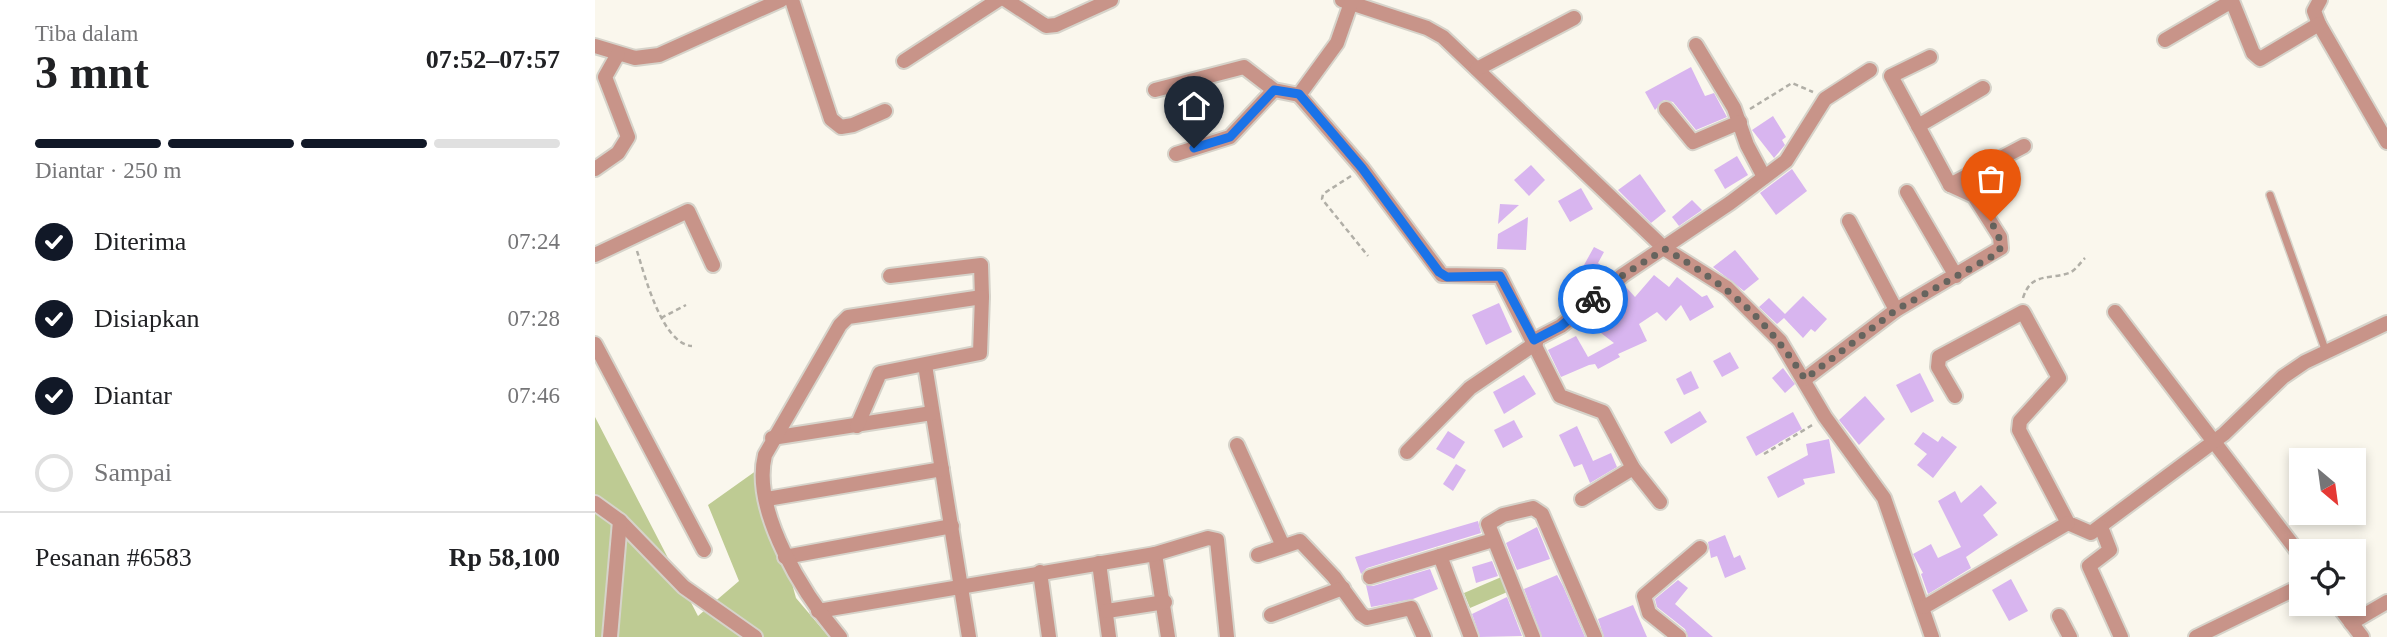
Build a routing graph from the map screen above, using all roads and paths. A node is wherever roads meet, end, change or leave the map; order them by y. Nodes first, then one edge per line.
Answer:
1 (781, 0) edge
2 (792, 0) edge
3 (998, 0) edge
4 (1006, 0) edge
5 (1111, 0) edge
6 (2320, 0) edge
7 (1348, 1) edge
8 (1574, 18) dead end
9 (2319, 24) junction
10 (2165, 40) dead end
11 (1696, 45) dead end
12 (595, 46) edge
13 (618, 54) junction
14 (1930, 57) dead end
15 (904, 61) dead end
16 (1477, 69) junction
17 (1871, 69) dead end
18 (1983, 88) dead end
19 (1155, 90) dead end
20 (1274, 90) junction
21 (1299, 94) junction
22 (1825, 99) junction
23 (1666, 108) dead end
24 (885, 111) dead end
25 (1739, 119) junction
26 (1918, 126) junction
27 (2387, 142) edge
28 (2024, 146) dead end
29 (1176, 153) dead end
30 (1362, 168) junction
31 (595, 169) edge
32 (1764, 177) junction
33 (1950, 185) junction
34 (1907, 192) dead end
35 (2270, 195) dead end
36 (1849, 221) dead end
37 (632, 238) junction
38 (1665, 249) junction
39 (595, 256) edge
40 (1368, 256) dead end
41 (2085, 258) dead end
42 (713, 265) dead end
43 (890, 276) dead end
44 (1956, 276) junction
45 (982, 297) junction
46 (685, 305) dead end
47 (1896, 310) junction
48 (2022, 312) junction
49 (2115, 312) dead end
50 (661, 318) junction
51 (2387, 323) edge
52 (1535, 341) junction
53 (595, 344) edge
54 (692, 346) dead end
55 (2326, 352) junction
56 (925, 365) junction
57 (1805, 379) junction
58 (1955, 396) dead end
59 (932, 413) junction
60 (1825, 417) junction
61 (857, 426) junction
62 (772, 438) junction
63 (2215, 442) junction
64 (1237, 445) dead end
65 (1406, 452) dead end
66 (1764, 454) dead end
67 (1633, 468) junction
68 (941, 469) junction
69 (767, 499) junction
70 (1582, 499) dead end
71 (1660, 502) dead end
72 (595, 503) edge
73 (620, 521) junction
74 (2068, 523) junction
75 (952, 526) junction
76 (2101, 527) junction
77 (1493, 540) junction
78 (2289, 540) edge
79 (1283, 546) junction
80 (1700, 548) dead end
81 (704, 550) dead end
82 (1155, 554) junction
83 (1258, 555) dead end
84 (1440, 556) junction
85 (785, 557) junction
86 (1099, 563) junction
87 (1040, 572) junction
88 (1370, 577) dead end
89 (962, 585) junction
90 (1343, 588) junction
91 (2289, 592) edge
92 (1165, 602) junction
93 (2387, 602) edge
94 (1924, 607) junction
95 (818, 611) junction
96 (1107, 611) junction
97 (1271, 615) dead end
98 (2059, 616) dead end
99 (2346, 616) edge
100 (2351, 623) junction
101 (1662, 630) edge
102 (2201, 636) edge
103 (610, 637) edge
104 (755, 637) edge
105 (840, 637) edge
106 (969, 637) edge
107 (1049, 637) edge
108 (1109, 637) edge
109 (1168, 637) edge
110 (1227, 637) edge
111 (1425, 637) edge
112 (1471, 637) edge
113 (1533, 637) edge
114 (1595, 637) edge
115 (1679, 637) edge
116 (1932, 637) edge
117 (2070, 637) edge
118 (2121, 637) edge
119 (2362, 637) edge

1 - 13 street
2 - 24 street
3 - 15 street
4 - 5 street
6 - 9 street
7 - 16 street
7 - 21 street
8 - 16 street
9 - 10 street
9 - 27 street
11 - 25 street
12 - 13 street
13 - 31 street
14 - 26 street
16 - 38 street
17 - 22 street
18 - 26 street
19 - 20 street
20 - 21 street
20 - 29 street
21 - 30 street
22 - 25 path
22 - 32 street
23 - 25 street
25 - 32 street
26 - 33 street
28 - 33 street
30 - 40 path
30 - 52 street
32 - 38 street
33 - 44 street
34 - 44 street
35 - 55 lane
36 - 47 street
37 - 39 street
37 - 42 street
37 - 50 path
38 - 52 street
38 - 57 street
41 - 48 path
43 - 45 street
44 - 47 street
45 - 56 street
45 - 62 street
46 - 50 path
47 - 57 street
48 - 58 street
48 - 74 street
49 - 63 street
50 - 54 path
51 - 55 street
52 - 65 street
52 - 67 street
53 - 81 street
55 - 63 street
56 - 59 street
56 - 61 street
57 - 60 street
59 - 61 street
59 - 68 street
60 - 66 path
60 - 94 street
61 - 62 street
62 - 69 street
63 - 76 street
63 - 78 street
64 - 79 street
67 - 70 street
67 - 71 street
68 - 69 street
68 - 75 street
69 - 85 street
72 - 73 street
73 - 103 street
73 - 104 street
74 - 76 street
74 - 94 street
75 - 85 street
75 - 89 street
76 - 118 street
77 - 84 street
77 - 113 street
77 - 114 street
79 - 83 street
79 - 90 street
80 - 101 street
82 - 86 street
82 - 92 street
82 - 110 street
84 - 88 street
84 - 112 street
85 - 95 street
86 - 87 street
86 - 96 street
87 - 89 street
87 - 107 street
89 - 95 street
89 - 106 street
90 - 97 street
90 - 111 street
91 - 102 street
92 - 96 street
92 - 109 street
93 - 100 street
94 - 116 street
95 - 105 street
96 - 108 street
98 - 117 street
99 - 100 street
100 - 119 street
101 - 115 street

